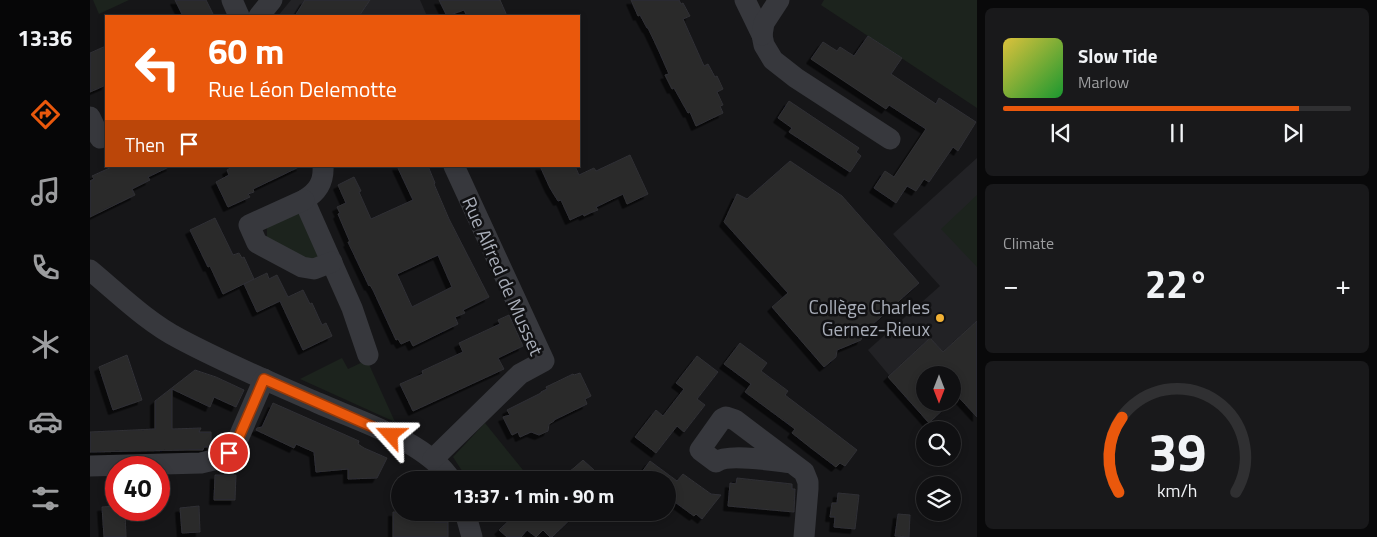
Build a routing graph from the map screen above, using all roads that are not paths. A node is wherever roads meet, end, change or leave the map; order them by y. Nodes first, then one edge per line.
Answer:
1 (232, 0) edge
2 (272, 0) edge
3 (745, 0) edge
4 (778, 0) edge
5 (239, 15) edge
6 (260, 15) edge
7 (762, 35) junction
8 (90, 116) edge
9 (890, 139) dead end
10 (99, 140) edge
11 (323, 167) edge
12 (454, 167) edge
13 (304, 200) junction
14 (332, 262) junction
15 (90, 270) edge
16 (368, 355) dead end
17 (264, 379) junction
18 (433, 459) junction
19 (792, 463) dead end
20 (90, 466) edge
21 (443, 471) edge
22 (468, 521) edge
23 (472, 537) edge
24 (804, 537) edge

1 - 5 street
2 - 6 street
3 - 7 street
4 - 7 street
7 - 9 street
8 - 10 street
11 - 13 street
12 - 18 street, Rue Alfred de Musset
13 - 14 street
13 - 14 street
14 - 16 street
15 - 17 street
17 - 18 street
17 - 20 street
18 - 21 street
19 - 24 street
22 - 23 street

